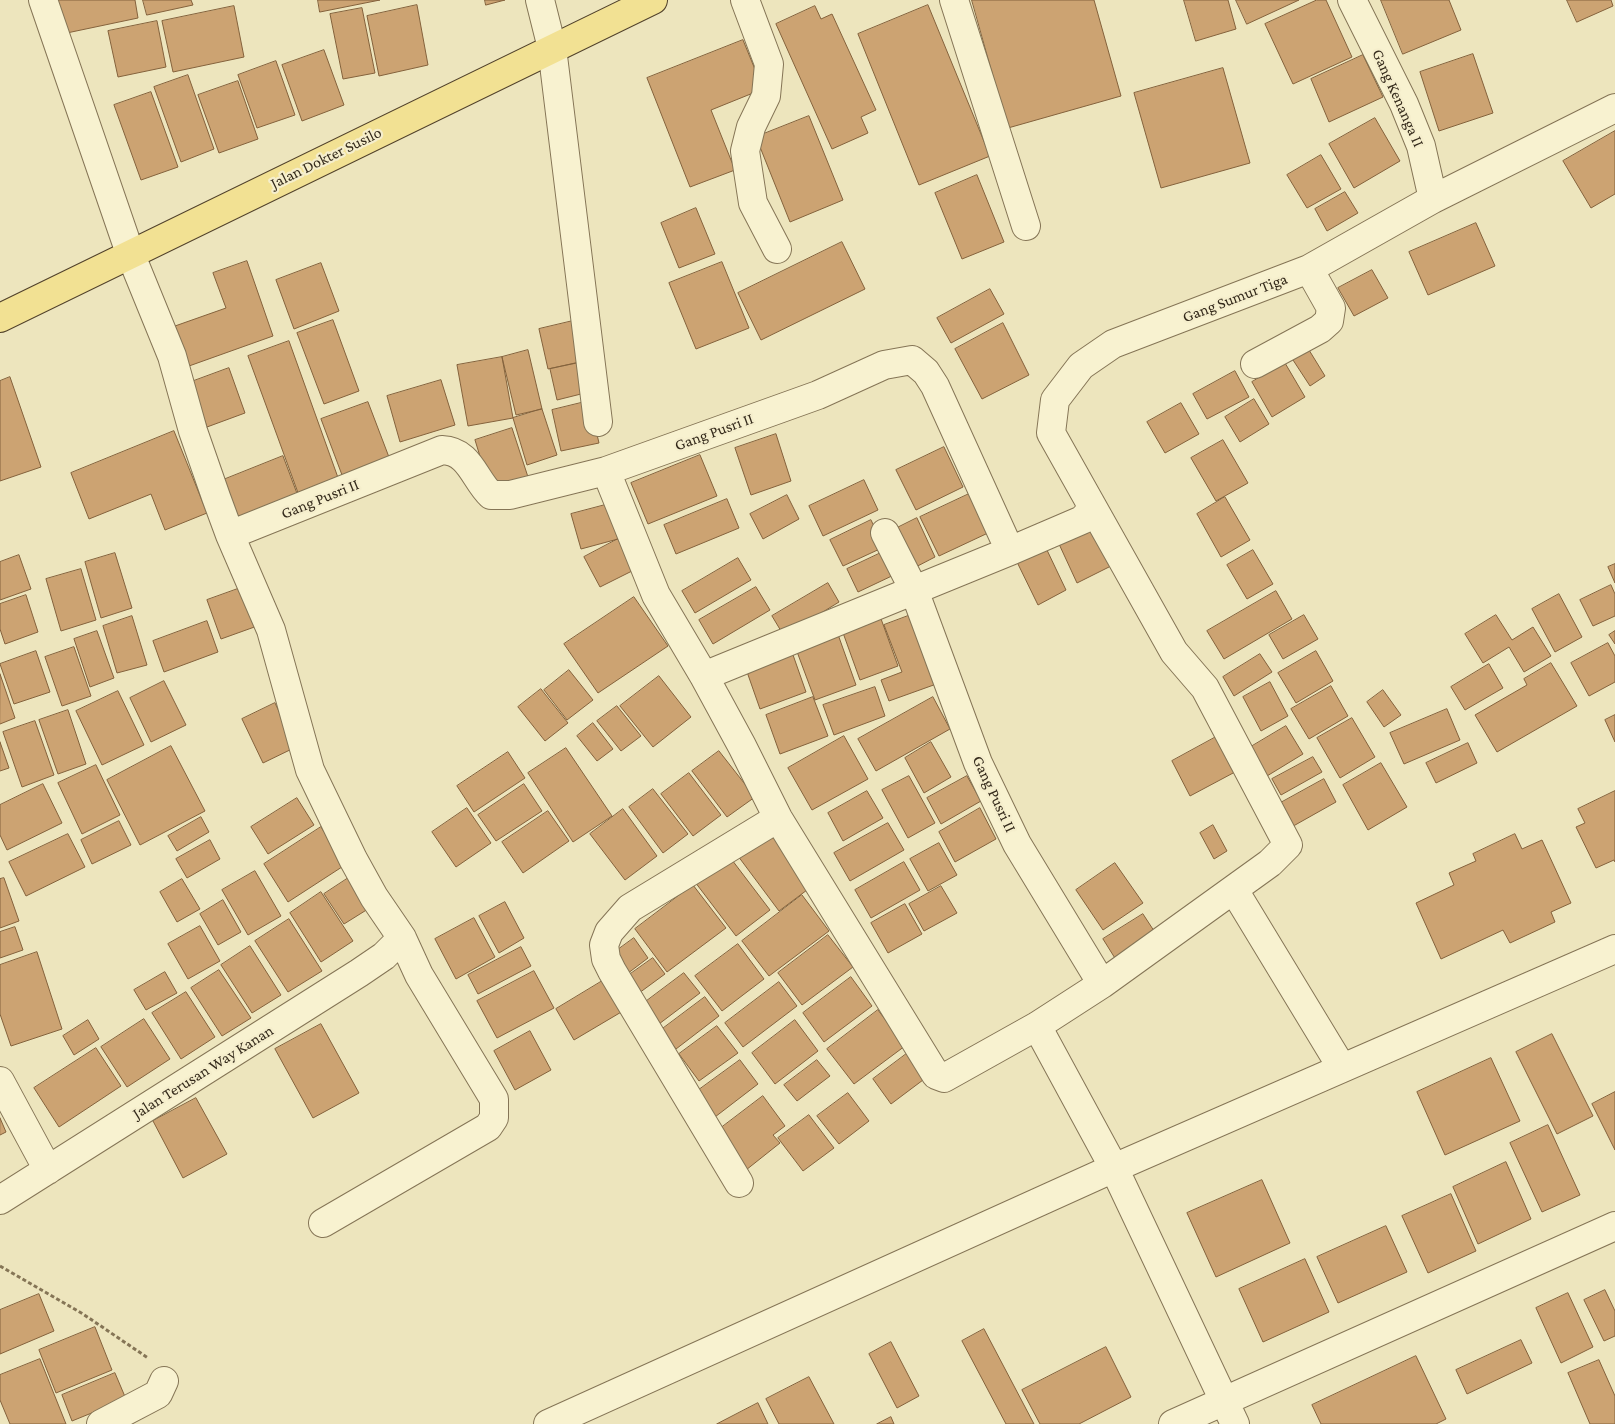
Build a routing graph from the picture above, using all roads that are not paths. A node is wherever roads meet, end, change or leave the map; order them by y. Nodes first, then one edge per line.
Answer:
1 (43, 0) edge
2 (540, 0) edge
3 (653, 0) edge
4 (745, 0) edge
5 (954, 0) edge
6 (1352, 0) edge
7 (552, 48) junction
8 (1615, 108) edge
9 (1433, 199) junction
10 (1026, 226) dead end
11 (778, 249) dead end
12 (130, 253) junction
13 (1310, 270) junction
14 (0, 318) edge
15 (1255, 364) dead end
16 (598, 422) dead end
17 (606, 471) junction
18 (1090, 504) junction
19 (884, 533) dead end
20 (230, 535) junction
21 (1010, 551) junction
22 (914, 590) junction
23 (704, 676) junction
24 (778, 818) junction
25 (1234, 890) junction
26 (402, 938) junction
27 (1615, 949) edge
28 (1102, 984) junction
29 (1037, 1026) junction
30 (1342, 1068) junction
31 (0, 1081) edge
32 (1114, 1168) junction
33 (48, 1170) junction
34 (739, 1183) dead end
35 (0, 1200) edge
36 (323, 1223) dead end
37 (1615, 1226) edge
38 (164, 1381) road end
39 (1230, 1412) edge
40 (101, 1424) edge
41 (548, 1424) edge
42 (1173, 1424) edge

1 - 12 street
2 - 7 street
3 - 7 main road, Jalan Dokter Susilo
4 - 11 street
5 - 10 street
6 - 9 street, Gang Kenanga II
7 - 12 main road, Jalan Dokter Susilo
7 - 16 street
8 - 9 street, Gang Sumur Tiga
9 - 13 street, Gang Sumur Tiga
12 - 14 main road, Jalan Dokter Susilo
12 - 20 street
13 - 15 street
13 - 18 street, Gang Sumur Tiga
17 - 20 street, Gang Pusri II
17 - 21 street, Gang Pusri II
17 - 23 street
18 - 21 street
18 - 25 street, Gang Sumur Tiga
19 - 22 street, Gang Pusri II
20 - 26 street
21 - 22 street
22 - 23 street
22 - 28 street, Gang Pusri II
23 - 24 street
24 - 29 street
24 - 34 street
25 - 28 street
25 - 30 street
26 - 33 street, Jalan Terusan Way Kanan
26 - 36 street
27 - 30 street
28 - 29 street
29 - 32 street
30 - 32 street
31 - 33 street
32 - 39 street
32 - 41 street
33 - 35 street, Jalan Terusan Way Kanan
37 - 39 street
38 - 40 street
39 - 42 street

